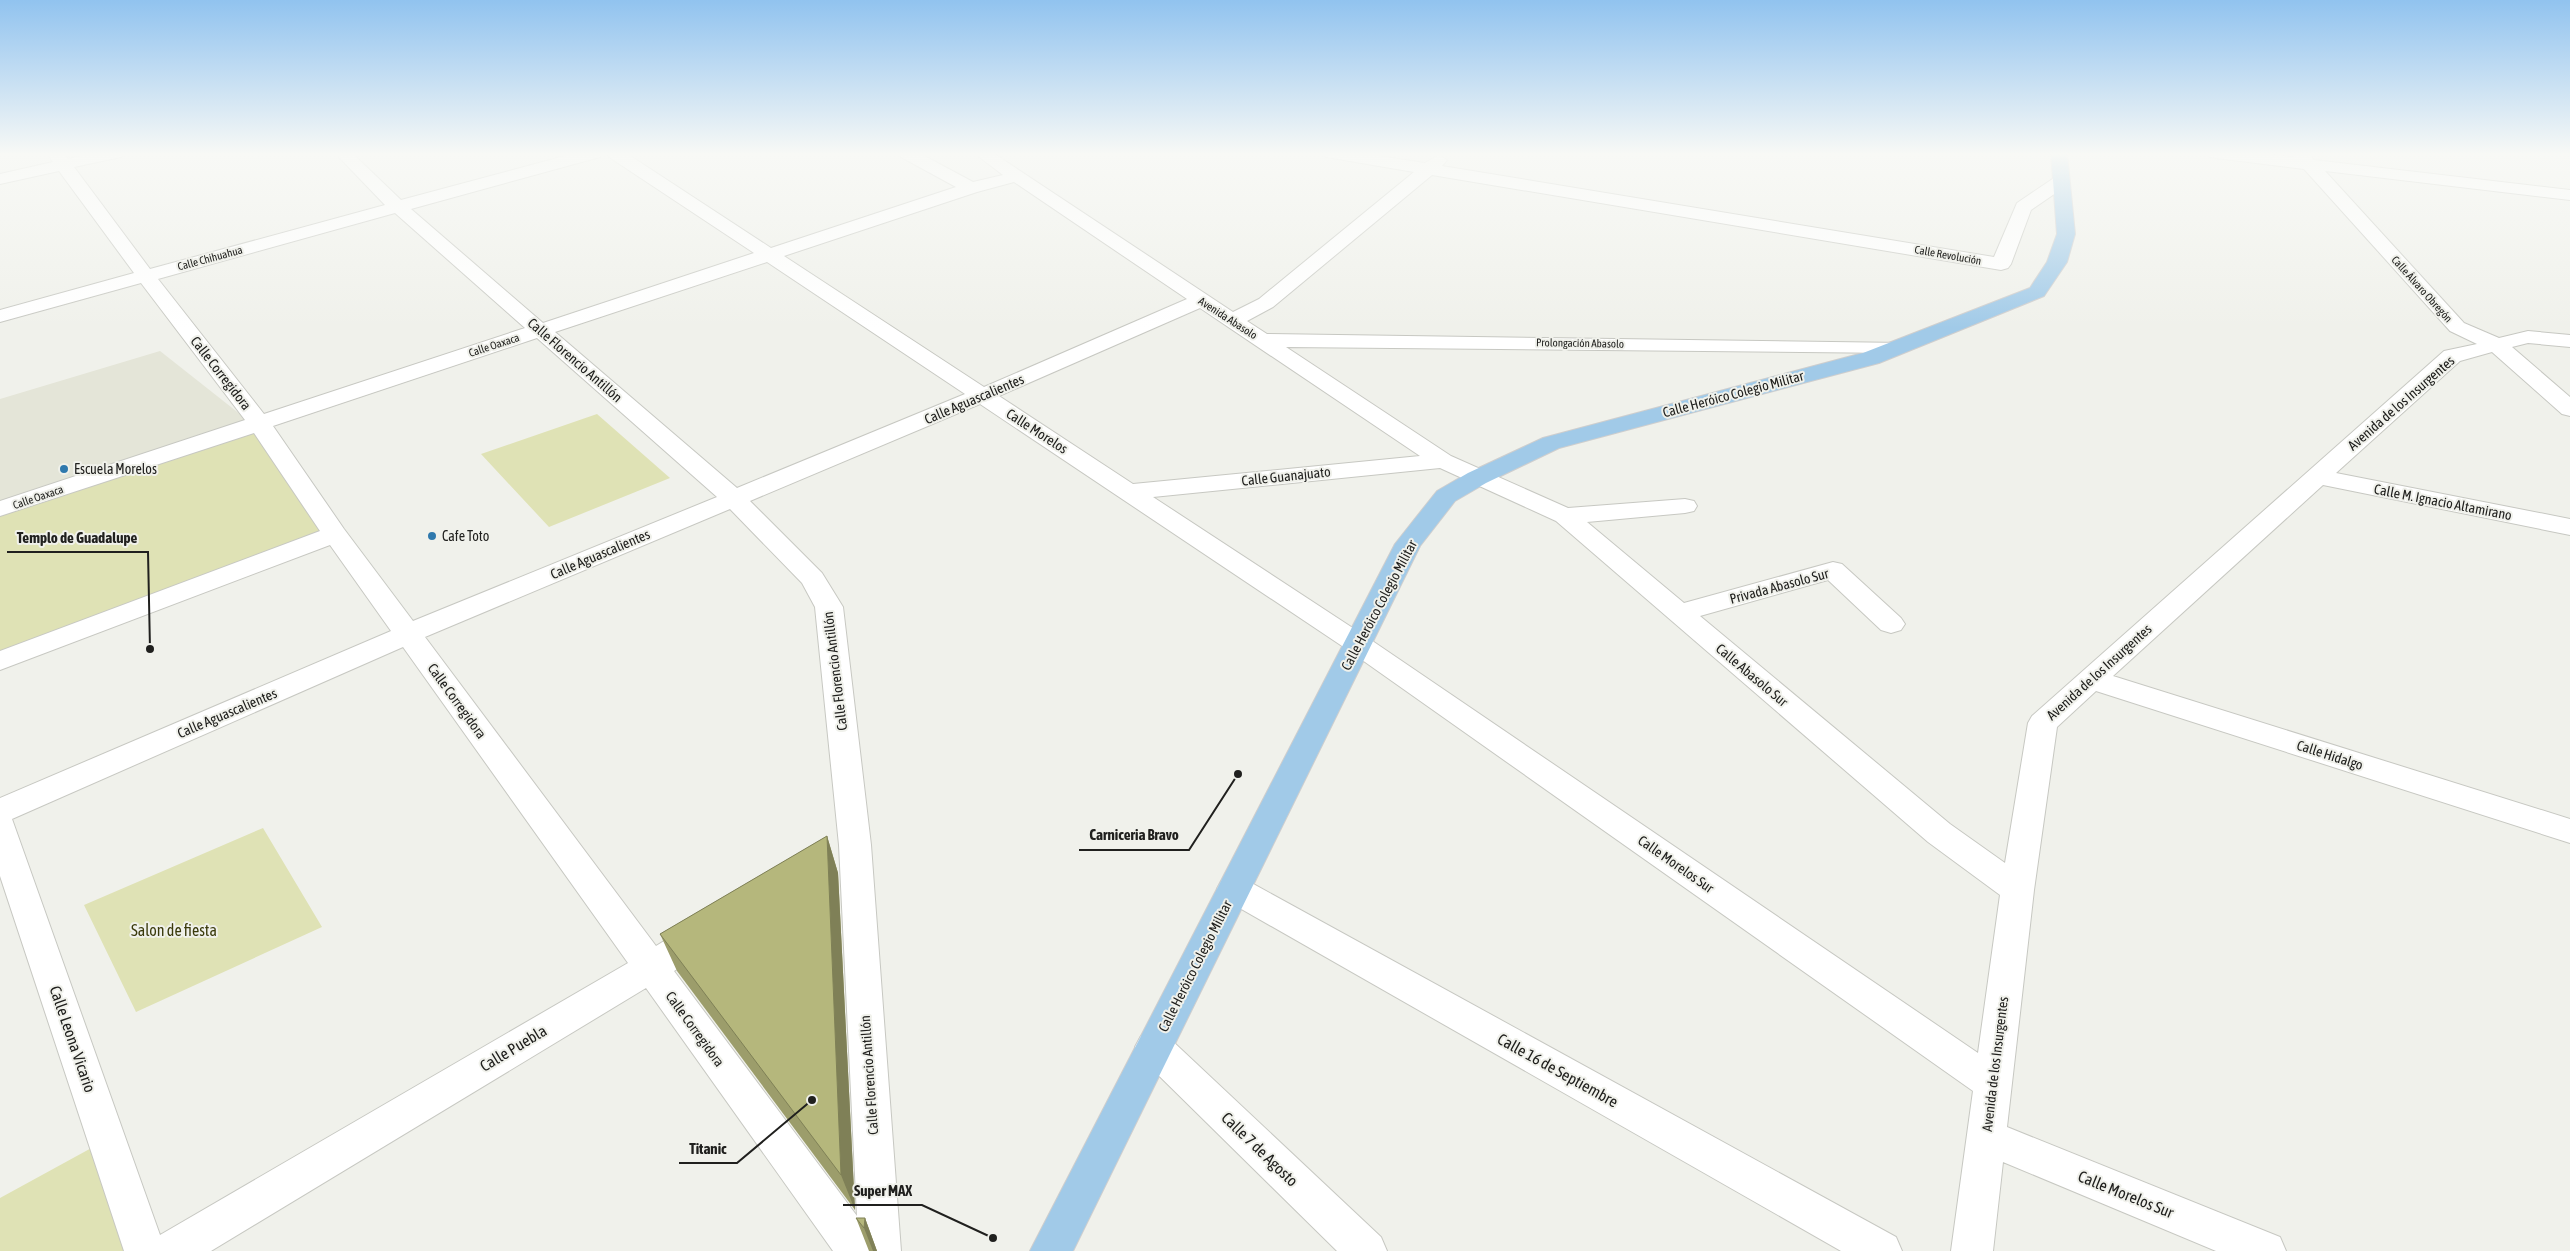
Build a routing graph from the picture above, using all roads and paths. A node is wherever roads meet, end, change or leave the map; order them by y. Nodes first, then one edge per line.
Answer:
1 (98, 211) edge
2 (377, 211) edge
3 (403, 211) edge
4 (704, 211) edge
5 (899, 211) edge
6 (1070, 211) edge
7 (1377, 211) edge
8 (1688, 211) edge
9 (2021, 211) edge
10 (2063, 211) edge
11 (2352, 211) edge
12 (769, 254) junction
13 (145, 275) junction
14 (1202, 300) junction
15 (0, 316) edge
16 (1233, 320) junction
17 (541, 330) junction
18 (1262, 340) junction
19 (2570, 341) edge
20 (2495, 344) junction
21 (1897, 347) junction
22 (983, 396) junction
23 (2570, 410) edge
24 (259, 422) junction
25 (1443, 461) junction
26 (2316, 476) junction
27 (1477, 478) junction
28 (1129, 492) junction
29 (734, 499) junction
30 (1684, 506) dead end
31 (0, 510) edge
32 (1564, 516) junction
33 (2570, 527) edge
34 (335, 534) junction
35 (1679, 613) junction
36 (1891, 624) dead end
37 (408, 634) junction
38 (1358, 644) junction
39 (0, 661) edge
40 (2090, 679) junction
41 (0, 812) edge
42 (0, 827) edge
43 (2570, 831) edge
44 (855, 845) junction
45 (820, 866) edge
46 (1234, 889) junction
47 (2017, 890) junction
48 (727, 921) edge
49 (650, 967) junction
50 (1154, 1047) junction
51 (1993, 1084) junction
52 (1986, 1137) junction
53 (145, 1251) edge
54 (172, 1251) edge
55 (858, 1251) edge
56 (880, 1251) edge
57 (1052, 1251) edge
58 (1366, 1251) edge
59 (1882, 1251) edge
60 (1972, 1251) edge
61 (2265, 1251) edge

1 - 13 street, Calle Corregidora
2 - 13 street, Calle Chihuahua
3 - 17 street, Calle Florencio Antillón
4 - 12 street, Calle Morelos
5 - 12 street, Calle Oaxaca
6 - 14 street, Avenida Abasolo
7 - 16 street
8 - 9 street, Calle Revolución
10 - 21 main road, Calle Heróico Colegio Militar
11 - 20 street, Calle Álvaro Obregón
12 - 17 street, Calle Oaxaca
12 - 22 street, Calle Morelos
13 - 15 street, Calle Chihuahua
13 - 24 street, Calle Corregidora
14 - 16 street, Avenida Abasolo
14 - 22 street, Calle Aguascalientes
16 - 18 street, Avenida Abasolo
17 - 24 street, Calle Oaxaca
17 - 29 street, Calle Florencio Antillón
18 - 21 street, Prolongación Abasolo
18 - 25 street, Avenida Abasolo
19 - 20 street, Avenida de los Insurgentes
20 - 23 street, Calle Álvaro Obregón
20 - 26 street, Avenida de los Insurgentes
21 - 27 main road, Calle Heróico Colegio Militar
22 - 28 street, Calle Morelos
22 - 29 street, Calle Aguascalientes
24 - 31 street, Calle Oaxaca
24 - 34 street, Calle Corregidora
25 - 27 street, Avenida Abasolo
25 - 28 street, Calle Guanajuato
26 - 33 street, Calle M. Ignacio Altamirano
26 - 40 street, Avenida de los Insurgentes
27 - 32 street, Calle Abasolo Sur
27 - 38 main road, Calle Heróico Colegio Militar
28 - 38 street, Calle Morelos
29 - 37 street, Calle Aguascalientes
29 - 44 street, Calle Florencio Antillón
30 - 32 street
32 - 35 street, Calle Abasolo Sur
34 - 37 street, Calle Corregidora
34 - 39 street
35 - 36 street, Privada Abasolo Sur
35 - 47 street, Calle Abasolo Sur
37 - 41 street, Calle Aguascalientes
37 - 49 street, Calle Corregidora
38 - 46 main road, Calle Heróico Colegio Militar
38 - 51 street, Calle Morelos Sur
40 - 43 street, Calle Hidalgo
40 - 47 street, Avenida de los Insurgentes
42 - 53 street, Calle Leona Vicario
44 - 45 street
44 - 56 street, Calle Florencio Antillón
46 - 50 main road, Calle Heróico Colegio Militar
46 - 59 street, Calle 16 de Septiembre
47 - 51 street, Avenida de los Insurgentes
48 - 49 street, Calle Puebla
49 - 54 street, Calle Puebla
49 - 55 street, Calle Corregidora
50 - 57 main road, Calle Heróico Colegio Militar
50 - 58 street, Calle 7 de Agosto
51 - 52 street, Avenida de los Insurgentes
52 - 60 street, Avenida de los Insurgentes
52 - 61 street, Calle Morelos Sur

